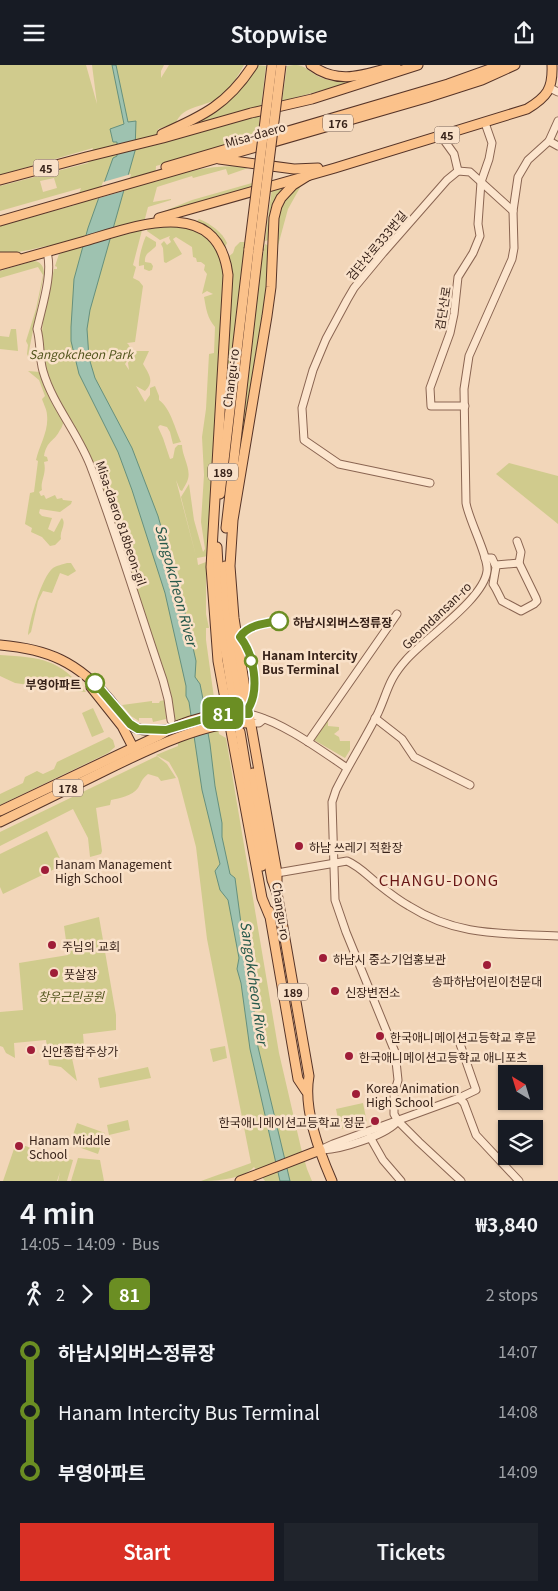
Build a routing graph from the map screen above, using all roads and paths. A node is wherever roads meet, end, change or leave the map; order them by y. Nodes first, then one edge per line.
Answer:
1 (253, 65) edge
2 (272, 65) edge
3 (280, 65) edge
4 (311, 65) edge
5 (402, 65) edge
6 (418, 65) edge
7 (501, 65) edge
8 (515, 65) edge
9 (550, 65) edge
10 (554, 90) edge
11 (512, 114) junction
12 (558, 121) edge
13 (485, 123) junction
14 (162, 136) junction
15 (441, 137) junction
16 (549, 141) junction
17 (558, 146) edge
18 (215, 159) junction
19 (336, 167) junction
20 (458, 171) junction
21 (160, 172) junction
22 (309, 175) junction
23 (2, 180) edge
24 (481, 182) junction
25 (70, 198) junction
26 (513, 211) junction
27 (0, 215) edge
28 (0, 221) edge
29 (143, 224) junction
30 (254, 249) junction
31 (47, 252) junction
32 (32, 256) junction
33 (0, 257) edge
34 (0, 265) edge
35 (465, 406) junction
36 (430, 483) dead end
37 (517, 541) dead end
38 (485, 559) junction
39 (518, 563) junction
40 (496, 565) junction
41 (397, 614) dead end
42 (0, 645) edge
43 (0, 650) edge
44 (237, 695) tunnel mouth
45 (227, 713) junction
46 (375, 718) junction
47 (171, 720) dead end
48 (230, 723) junction
49 (246, 725) junction
50 (166, 730) junction
51 (308, 742) junction
52 (135, 751) junction
53 (347, 768) junction
54 (470, 785) dead end
55 (0, 811) edge
56 (0, 822) edge
57 (334, 863) junction
58 (277, 873) junction
59 (277, 893) junction
60 (269, 915) junction
61 (558, 936) edge
62 (461, 1043) dead end
63 (306, 1091) junction
64 (459, 1098) junction
65 (398, 1121) junction
66 (370, 1137) junction
67 (320, 1150) junction
68 (262, 1177) edge
69 (240, 1181) edge
70 (332, 1181) edge
71 (401, 1181) edge
72 (461, 1181) edge
73 (519, 1181) edge

1 - 14 main road, 45
2 - 30 main road, bridge
3 - 30 main road, Changu-ro / 189, bridge
4 - 5 main road
6 - 14 main road
7 - 21 main road, Misa-daero / 176
8 - 18 main road, Misa-daero / 176
9 - 10 main road, 45
9 - 11 main road
10 - 11 main road, 45
11 - 13 main road, 45
12 - 16 street, Geomdansan-ro
13 - 15 main road, 45
13 - 24 street
14 - 23 main road, 45
15 - 19 main road, 45
15 - 20 street
16 - 17 street
16 - 26 street, Geomdansan-ro
18 - 19 main road
18 - 21 main road, Misa-daero / 176
19 - 22 main road, 45
20 - 24 street
20 - 36 street, 검단산로333번길
21 - 25 main road, Misa-daero / 176
22 - 29 main road, 45
22 - 49 main road
24 - 26 street
24 - 35 street, 검단산로
25 - 27 main road, Misa-daero / 176
25 - 28 main road, Misa-daero / 176
26 - 35 street, Geomdansan-ro
29 - 31 main road, 45
29 - 45 main road
30 - 44 main road, Changu-ro / 189
31 - 32 main road, 45
31 - 47 street, Misa-daero 818beon-gil
32 - 33 main road, 45
32 - 34 main road
35 - 38 street, Geomdansan-ro
37 - 39 street
38 - 40 street
38 - 46 street, Geomdansan-ro
39 - 40 street
39 - 40 street
41 - 51 street
42 - 50 main road
43 - 52 main road
45 - 48 main road
45 - 49 main road, 178
45 - 50 main road, 178
46 - 53 street, Geomdansan-ro
46 - 54 street
48 - 49 main road, 178
48 - 52 main road, 178
48 - 60 main road
49 - 51 street
49 - 58 main road
49 - 59 main road, Changu-ro / 189
49 - 60 main road, Changu-ro / 189
50 - 52 main road, 178
51 - 53 street
52 - 55 main road, 178
52 - 56 main road, 178
53 - 57 street, Geomdansan-ro
57 - 58 street
57 - 61 street
57 - 65 street, Geomdansan-ro
58 - 59 main road
59 - 63 main road, Changu-ro / 189
60 - 63 main road, Changu-ro / 189
62 - 64 street
63 - 67 main road, Changu-ro / 189
64 - 65 street
64 - 73 street
65 - 66 street
65 - 67 street
65 - 72 street
66 - 67 street
66 - 71 street
67 - 68 main road
67 - 70 main road, Changu-ro / 189
68 - 69 main road

